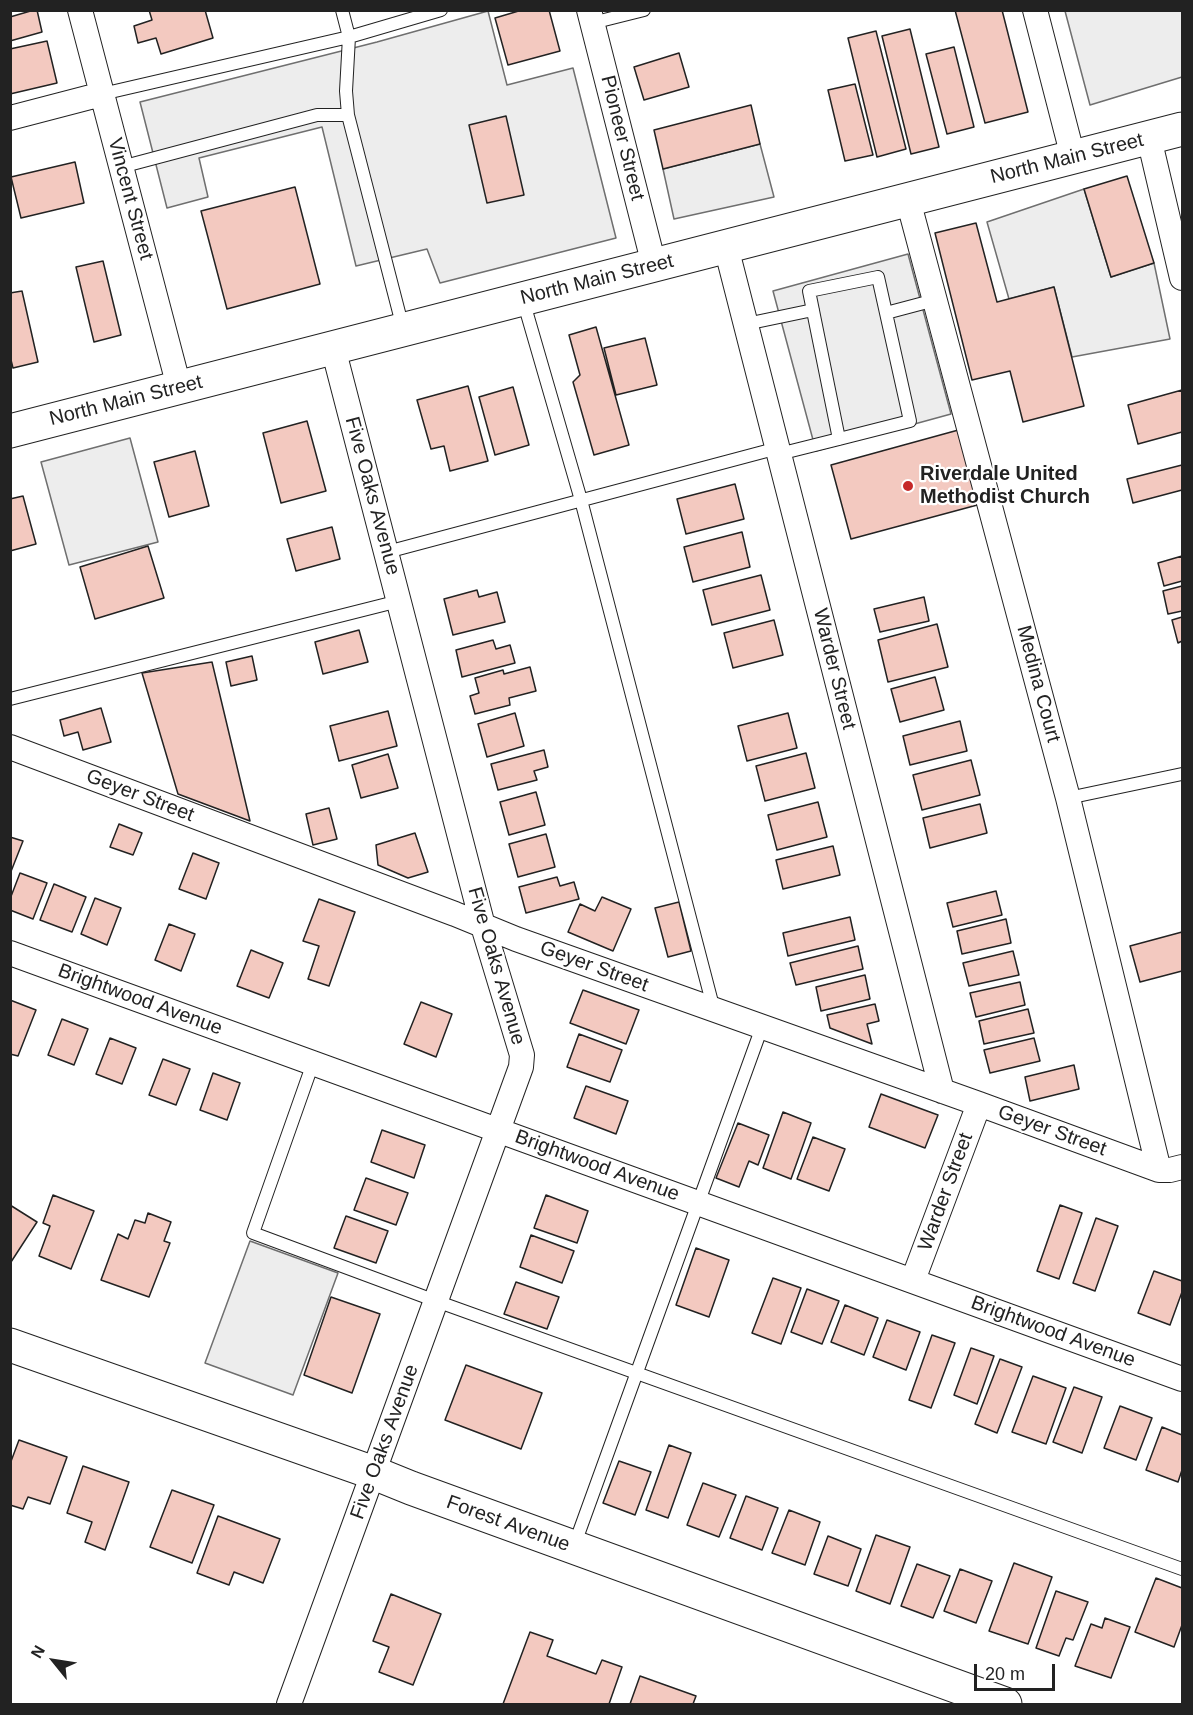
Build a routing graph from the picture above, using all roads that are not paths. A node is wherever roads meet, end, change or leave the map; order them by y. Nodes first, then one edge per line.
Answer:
1 (80, 10) edge
2 (342, 10) edge
3 (441, 10) edge
4 (644, 10) edge
5 (1035, 10) edge
6 (591, 17) edge
7 (349, 37) junction
8 (102, 94) junction
9 (348, 115) junction
10 (10, 118) edge
11 (1182, 129) edge
12 (1149, 138) junction
13 (1073, 157) junction
14 (121, 167) junction
15 (909, 200) junction
16 (726, 247) junction
17 (654, 265) junction
18 (1182, 278) edge
19 (522, 299) junction
20 (935, 300) junction
21 (813, 310) junction
22 (886, 313) junction
23 (746, 324) junction
24 (404, 330) junction
25 (333, 348) junction
26 (179, 387) junction
27 (10, 431) edge
28 (839, 439) junction
29 (778, 451) junction
30 (581, 500) junction
31 (387, 552) junction
32 (399, 602) junction
33 (10, 699) edge
34 (10, 747) edge
35 (1182, 774) edge
36 (1068, 798) junction
37 (483, 926) junction
38 (10, 953) edge
39 (714, 1010) junction
40 (762, 1027) junction
41 (313, 1063) junction
42 (942, 1091) junction
43 (979, 1104) junction
44 (498, 1130) junction
45 (1171, 1169) edge
46 (698, 1202) junction
47 (913, 1280) junction
48 (436, 1301) junction
49 (10, 1345) edge
50 (636, 1373) junction
51 (1182, 1378) edge
52 (374, 1473) junction
53 (573, 1547) junction
54 (1182, 1569) edge
55 (290, 1704) edge
56 (1005, 1704) edge

1 - 8 street, Vincent Street
2 - 7 lane
3 - 7 lane
4 - 6 lane
5 - 13 street
6 - 17 street, Pioneer Street
7 - 8 lane
7 - 9 lane
8 - 10 street
8 - 14 street, Vincent Street
9 - 14 lane
9 - 24 lane
11 - 12 main road, North Main Street
12 - 13 main road, North Main Street
12 - 18 street
13 - 15 main road, North Main Street
14 - 26 street, Vincent Street
15 - 16 main road, North Main Street
15 - 20 street, Medina Court
16 - 17 main road, North Main Street
16 - 23 street, Warder Street
17 - 19 main road, North Main Street
19 - 24 main road, North Main Street
19 - 30 lane
20 - 22 lane
20 - 36 street, Medina Court
21 - 22 lane
21 - 23 lane
21 - 28 lane
22 - 28 lane
23 - 29 street, Warder Street
24 - 25 main road, North Main Street
25 - 26 main road, North Main Street
25 - 31 street, Five Oaks Avenue
26 - 27 main road, North Main Street
28 - 29 lane
29 - 30 lane
29 - 42 street, Warder Street
30 - 31 lane
30 - 39 lane
31 - 32 street, Five Oaks Avenue
32 - 33 lane
32 - 37 street, Five Oaks Avenue
34 - 37 street, Geyer Street
35 - 36 lane
36 - 45 street, Medina Court
37 - 39 street, Geyer Street
37 - 44 street, Five Oaks Avenue
38 - 41 street, Brightwood Avenue
39 - 40 street, Geyer Street
40 - 42 street, Geyer Street
40 - 46 lane
41 - 44 street, Brightwood Avenue
41 - 48 lane
42 - 43 street, Geyer Street
43 - 45 street, Geyer Street
43 - 47 street, Warder Street
44 - 46 street, Brightwood Avenue
44 - 48 street, Five Oaks Avenue
46 - 47 street, Brightwood Avenue
46 - 50 lane
47 - 51 street, Brightwood Avenue
48 - 50 lane
48 - 52 street, Five Oaks Avenue
49 - 52 main road, Forest Avenue
50 - 53 lane
50 - 54 lane
52 - 53 main road, Forest Avenue
52 - 55 street, Five Oaks Avenue
53 - 56 main road, Forest Avenue

